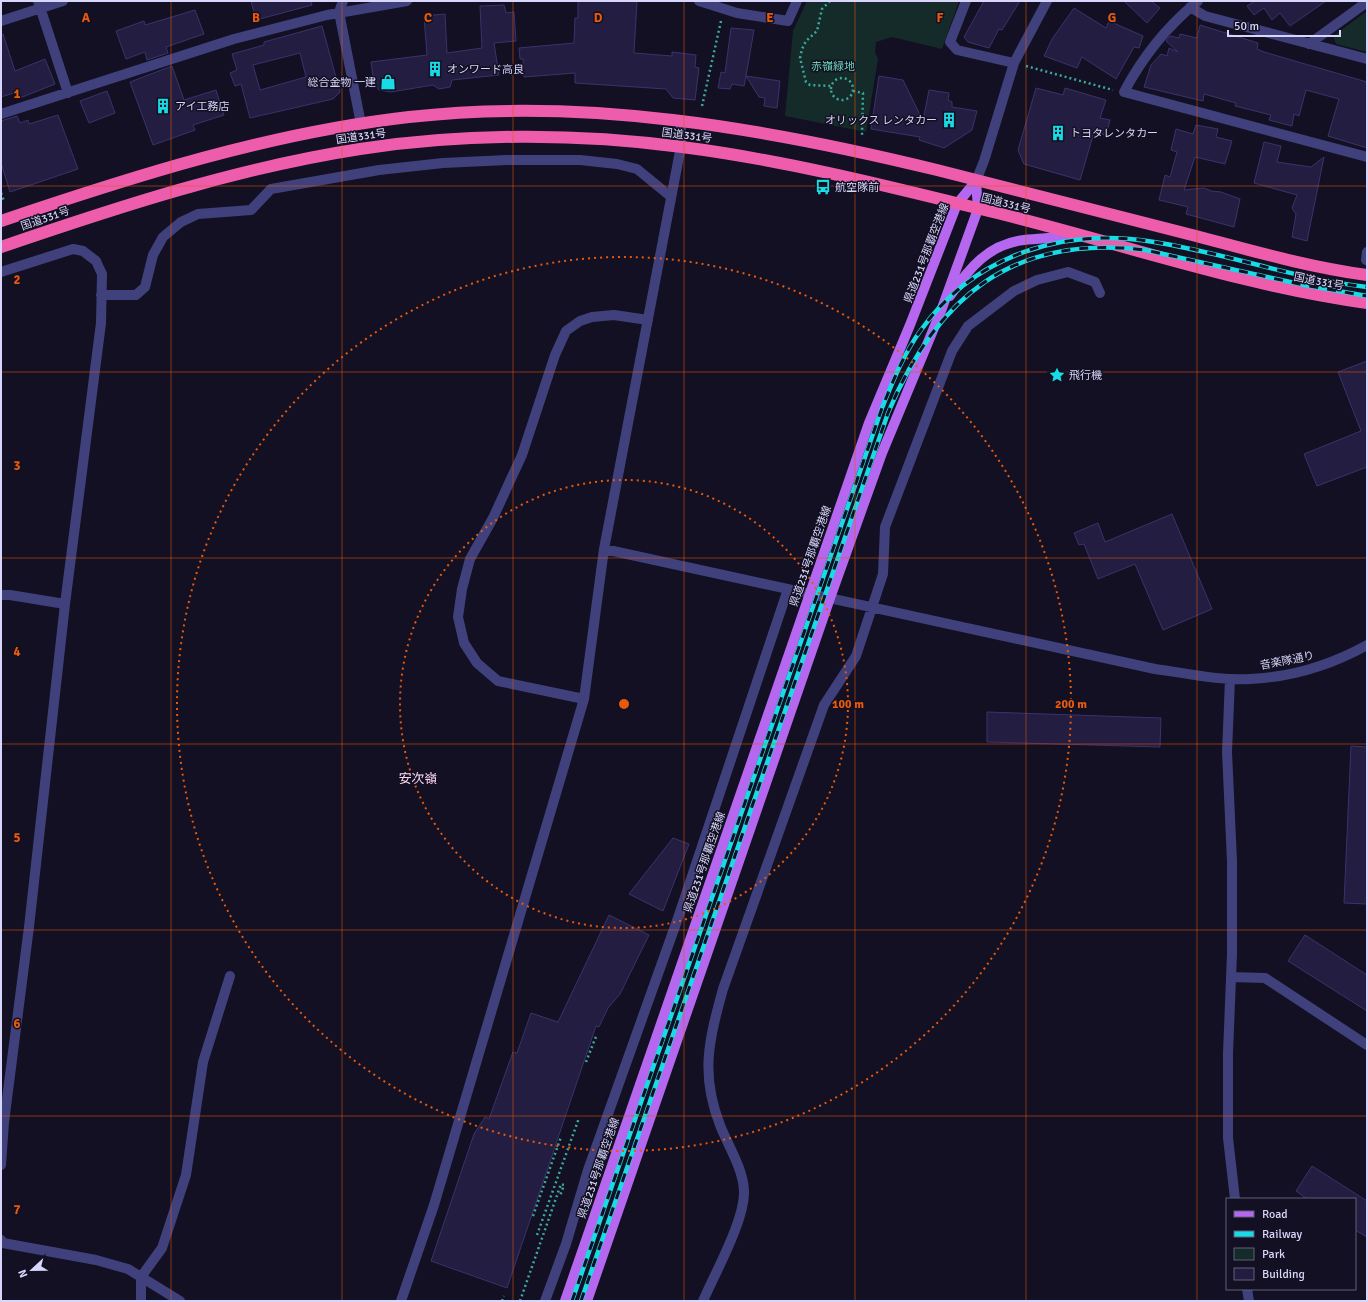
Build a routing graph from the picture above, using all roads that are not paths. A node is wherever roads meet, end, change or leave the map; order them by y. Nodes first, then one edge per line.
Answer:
1 (63, 1) edge
2 (343, 1) edge
3 (407, 1) edge
4 (699, 1) edge
5 (797, 1) edge
6 (966, 1) edge
7 (1047, 1) edge
8 (1367, 2) edge
9 (1194, 4) edge
10 (39, 5) edge
11 (725, 5) edge
12 (339, 12) junction
13 (1, 21) edge
14 (1309, 44) junction
15 (1367, 59) edge
16 (1014, 63) junction
17 (68, 93) junction
18 (1, 114) edge
19 (681, 121) junction
20 (361, 124) junction
21 (680, 146) junction
22 (1367, 157) edge
23 (976, 180) junction
24 (670, 196) junction
25 (957, 204) junction
26 (978, 209) junction
27 (1, 221) edge
28 (1077, 235) junction
29 (1, 247) edge
30 (1, 272) edge
31 (1367, 275) edge
32 (1100, 293) dead end
33 (101, 295) junction
34 (1367, 303) edge
35 (941, 311) junction
36 (648, 320) junction
37 (604, 549) junction
38 (788, 589) junction
39 (809, 593) junction
40 (1, 595) edge
41 (830, 598) junction
42 (65, 604) junction
43 (872, 607) junction
44 (1367, 645) edge
45 (1230, 679) junction
46 (584, 699) junction
47 (230, 976) dead end
48 (1231, 977) junction
49 (1367, 1045) edge
50 (2, 1122) edge
51 (1, 1165) edge
52 (1235, 1198) edge
53 (1, 1240) edge
54 (141, 1277) junction
55 (1247, 1290) edge
56 (141, 1301) edge
57 (180, 1301) edge
58 (401, 1301) edge
59 (545, 1301) edge
60 (565, 1301) edge
61 (587, 1301) edge
62 (703, 1301) edge
63 (1249, 1301) edge

1 - 10 street
2 - 12 street
3 - 12 street
4 - 11 street
5 - 11 street
6 - 16 street
7 - 16 street
8 - 14 street
9 - 14 street
9 - 22 street
10 - 13 street
10 - 17 street
12 - 17 street
12 - 20 street
14 - 15 street
16 - 23 street
17 - 18 street
19 - 20 highway, 国道331号
19 - 21 street
19 - 23 highway, 国道331号
20 - 27 highway, 国道331号
21 - 24 street
21 - 25 highway, 国道331号
21 - 29 highway, 国道331号
23 - 25 main road, 県道231号那覇空港線
23 - 26 main road
23 - 31 highway, 国道331号
24 - 33 street
24 - 36 street
25 - 26 highway, 国道331号
25 - 39 main road, 県道231号那覇空港線
26 - 28 highway, 国道331号
26 - 35 main road
28 - 34 highway, 国道331号
28 - 35 main road
30 - 33 street
32 - 43 street
33 - 42 street
35 - 41 main road
36 - 37 street
36 - 46 street
37 - 38 street, 音楽隊通り
37 - 46 street
38 - 39 street, 音楽隊通り
38 - 59 street
39 - 41 street, 音楽隊通り
39 - 60 main road, 県道231号那覇空港線
40 - 42 street
41 - 43 street, 音楽隊通り
41 - 61 main road
42 - 50 street
43 - 45 street, 音楽隊通り
43 - 62 street
44 - 45 street, 音楽隊通り
45 - 48 street
46 - 58 street
47 - 54 street
48 - 49 street
48 - 52 street
50 - 51 street
53 - 54 street
54 - 56 street
54 - 57 street
55 - 63 street

